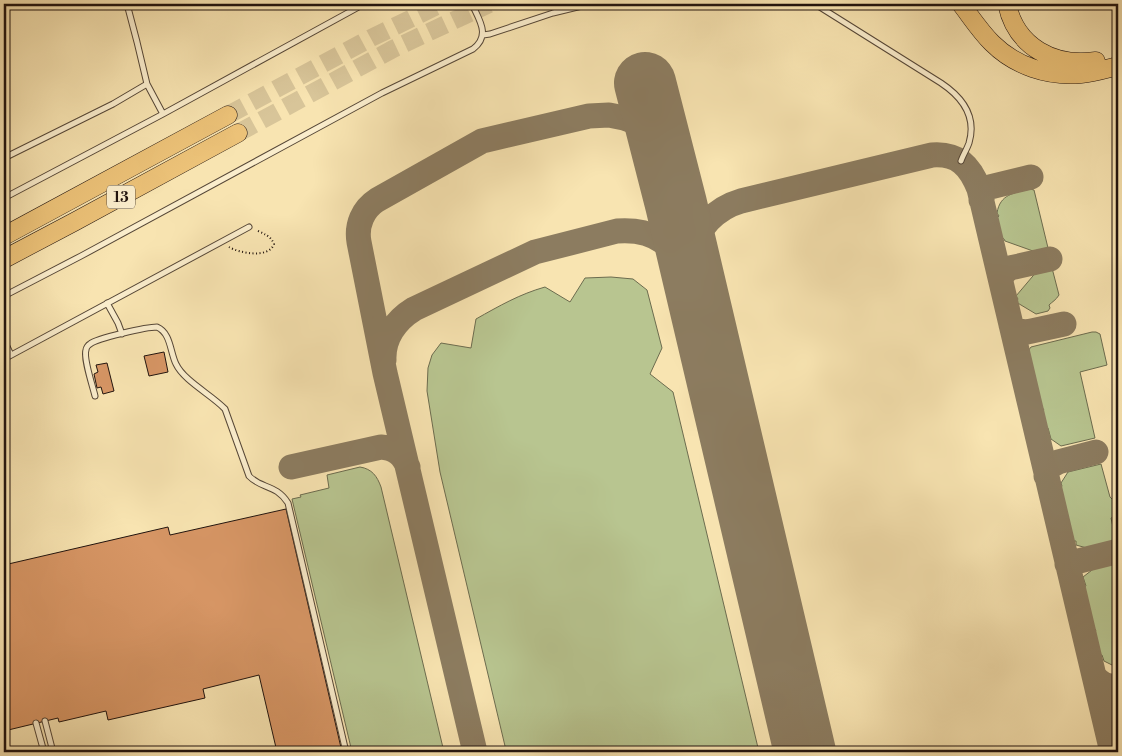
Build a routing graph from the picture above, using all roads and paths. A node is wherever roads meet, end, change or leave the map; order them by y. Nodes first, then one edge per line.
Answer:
1 (126, 4) edge
2 (364, 4) edge
3 (472, 4) edge
4 (590, 4) edge
5 (815, 4) edge
6 (961, 4) edge
7 (1007, 4) edge
8 (483, 35) junction
9 (1118, 57) edge
10 (1118, 66) edge
11 (147, 84) junction
12 (163, 114) junction
13 (228, 115) tunnel mouth
14 (238, 133) tunnel mouth
15 (4, 158) edge
16 (961, 161) dead end
17 (4, 198) edge
18 (249, 227) joint
19 (4, 236) edge
20 (221, 242) junction
21 (4, 259) edge
22 (4, 296) edge
23 (107, 303) junction
24 (122, 334) junction
25 (4, 340) edge
26 (11, 355) junction
27 (4, 359) edge
28 (95, 396) dead end
29 (46, 721) dead end
30 (36, 723) dead end
31 (44, 752) edge
32 (53, 752) edge
33 (346, 752) edge

1 - 11 lane
2 - 12 lane
3 - 8 lane
4 - 8 lane
5 - 16 lane
6 - 10 highway
7 - 9 highway
8 - 22 lane
11 - 12 lane
11 - 15 lane
12 - 17 lane
13 - 19 highway, 13
14 - 21 highway, 13
18 - 20 lane
18 - 20 path
20 - 23 lane
23 - 24 lane
23 - 26 lane
24 - 28 lane
24 - 33 lane
25 - 26 lane
26 - 27 lane
29 - 32 lane
30 - 31 lane

